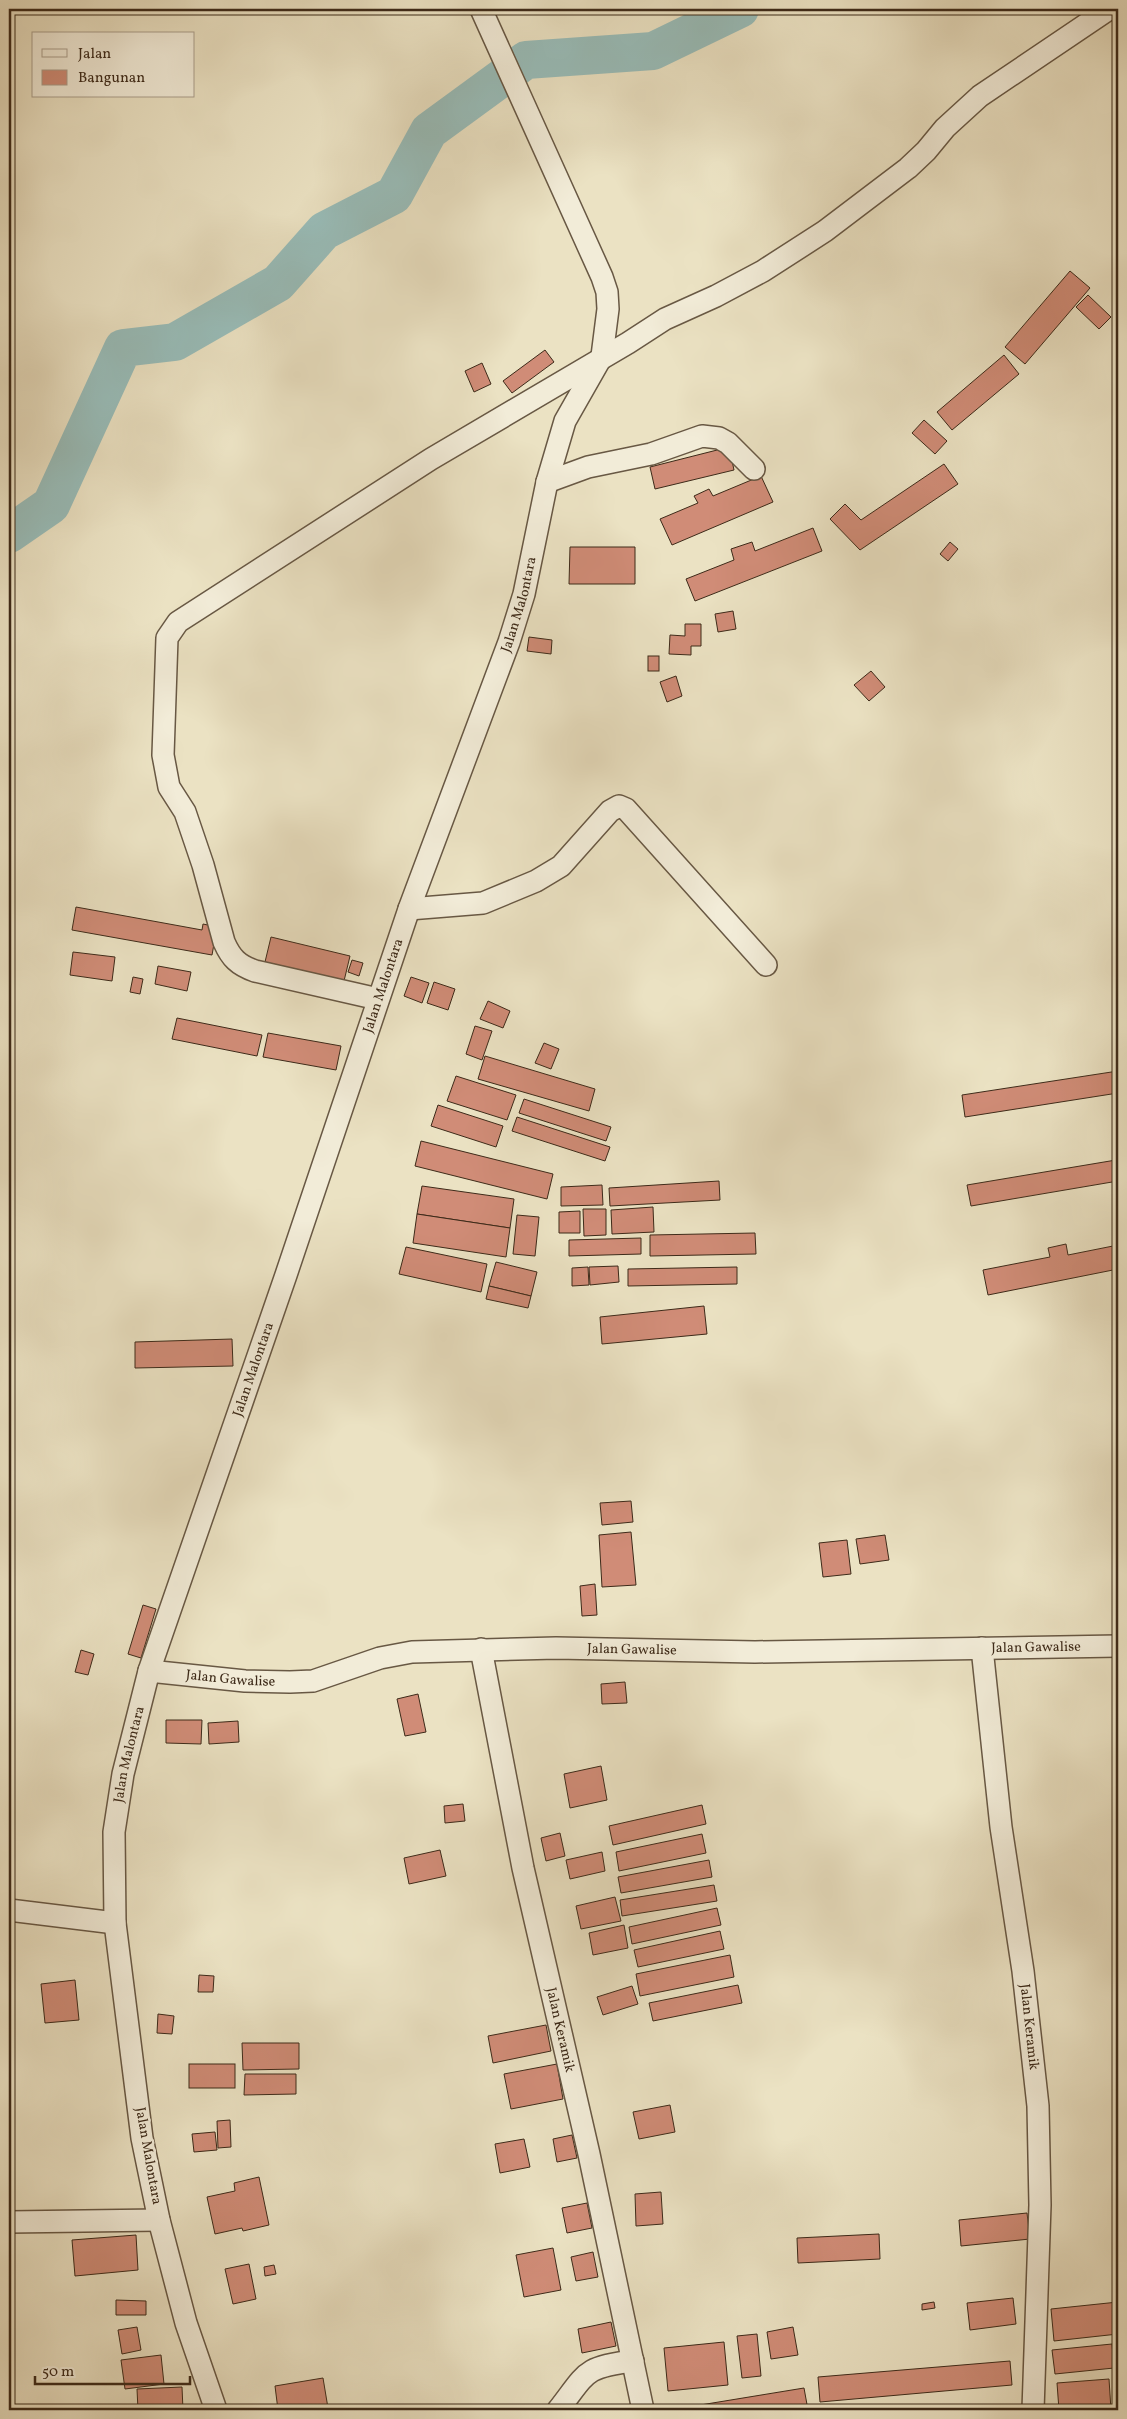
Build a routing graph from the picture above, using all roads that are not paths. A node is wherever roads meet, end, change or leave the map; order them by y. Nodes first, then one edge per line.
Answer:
1 (481, 9) edge
2 (1109, 9) edge
3 (602, 356) junction
4 (754, 469) dead end
5 (547, 482) junction
6 (409, 908) junction
7 (766, 964) dead end
8 (378, 999) junction
9 (1118, 1646) edge
10 (982, 1648) junction
11 (481, 1649) junction
12 (149, 1671) junction
13 (9, 1910) edge
14 (115, 1923) junction
15 (159, 2220) junction
16 (9, 2222) edge
17 (633, 2361) junction
18 (216, 2410) edge
19 (558, 2410) edge
20 (643, 2410) edge
21 (1033, 2410) edge

1 - 3 street
2 - 3 street
3 - 5 street, Jalan Malontara
3 - 8 street
4 - 5 street
5 - 6 street, Jalan Malontara
6 - 7 street
6 - 8 street, Jalan Malontara
8 - 12 street, Jalan Malontara
9 - 10 street, Jalan Gawalise
10 - 11 street, Jalan Gawalise
10 - 21 street, Jalan Keramik
11 - 12 street, Jalan Gawalise
11 - 17 street, Jalan Keramik
12 - 14 street, Jalan Malontara
13 - 14 street
14 - 15 street, Jalan Malontara
15 - 16 street
15 - 18 street, Jalan Malontara
17 - 19 street
17 - 20 street, Jalan Keramik

